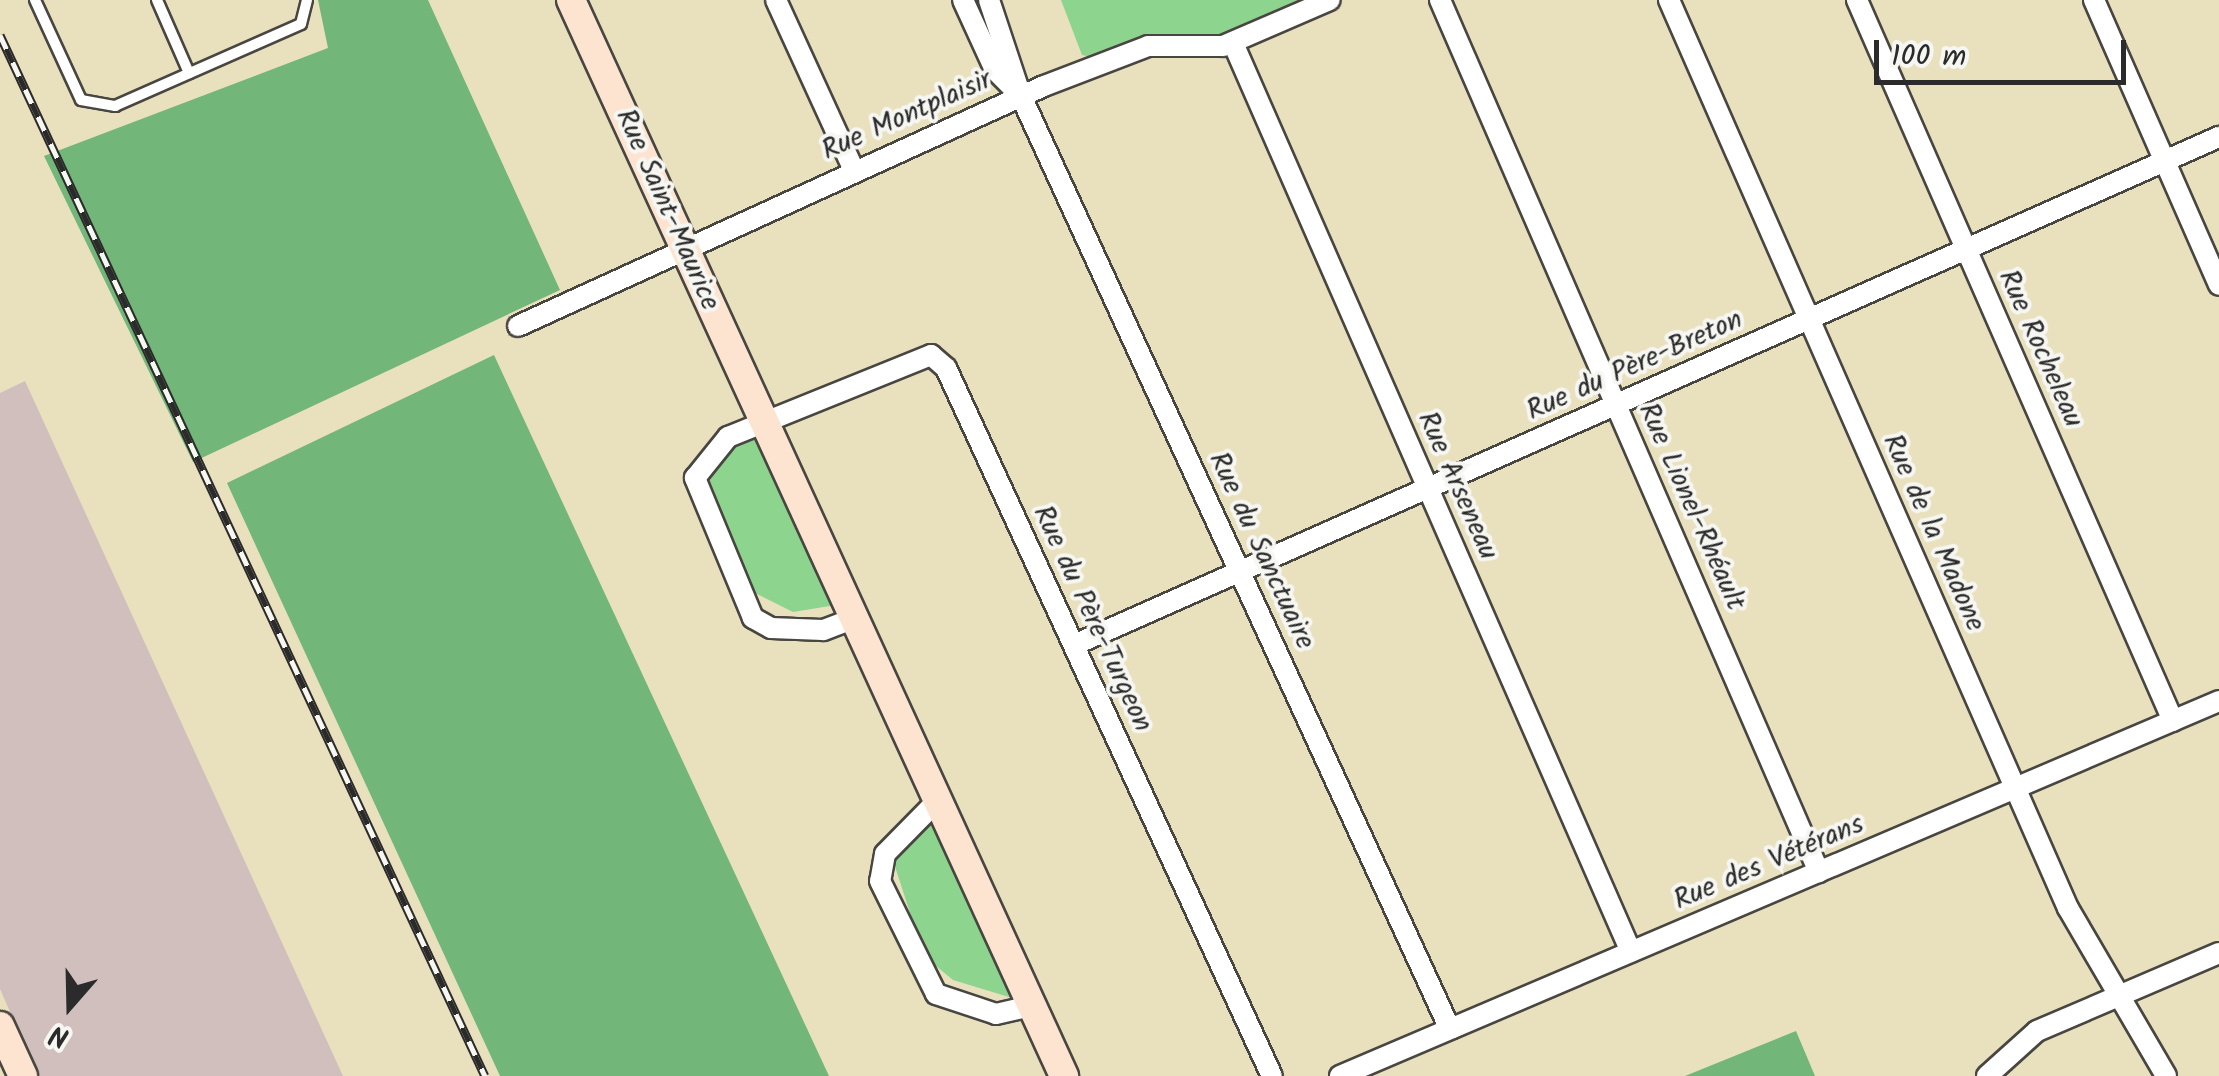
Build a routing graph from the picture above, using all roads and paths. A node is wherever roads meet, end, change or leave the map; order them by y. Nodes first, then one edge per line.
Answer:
1 (34, 0) edge
2 (157, 0) edge
3 (306, 0) edge
4 (571, 0) edge
5 (776, 0) edge
6 (963, 0) edge
7 (989, 0) edge
8 (1330, 0) edge
9 (1440, 0) edge
10 (1669, 0) edge
11 (1856, 0) edge
12 (2094, 0) edge
13 (1233, 42) junction
14 (189, 73) junction
15 (1021, 96) junction
16 (2219, 137) edge
17 (2165, 161) junction
18 (854, 170) junction
19 (683, 246) junction
20 (1966, 250) junction
21 (2219, 284) edge
22 (1809, 319) junction
23 (518, 326) dead end
24 (1616, 404) junction
25 (763, 421) junction
26 (1428, 488) junction
27 (1240, 571) junction
28 (855, 618) junction
29 (1074, 644) junction
30 (2219, 701) edge
31 (2172, 720) junction
32 (2015, 788) junction
33 (937, 801) junction
34 (1820, 872) junction
35 (1630, 952) junction
36 (2219, 953) edge
37 (2121, 994) junction
38 (1031, 1006) junction
39 (0, 1026) edge
40 (1450, 1030) junction
41 (23, 1076) edge
42 (1064, 1076) edge
43 (1272, 1076) edge
44 (1340, 1076) edge
45 (1987, 1076) edge
46 (2166, 1076) edge

1 - 14 lane
2 - 14 lane
3 - 14 lane
4 - 19 street, Rue Saint-Maurice
5 - 18 street
6 - 15 street, Rue du Sanctuaire
7 - 15 street, Rue du Sanctuaire
8 - 13 street, Rue Montplaisir
9 - 24 street, Rue Lionel-Rhéault
10 - 22 street, Rue de la Madone
11 - 20 street, Rue Rocheleau
12 - 17 street
13 - 15 street, Rue Montplaisir
13 - 26 street, Rue Arseneau
15 - 18 street, Rue Montplaisir
15 - 27 street, Rue du Sanctuaire
16 - 17 street, Rue du Père-Breton
17 - 20 street, Rue du Père-Breton
17 - 21 street
18 - 19 street, Rue Montplaisir
19 - 23 street, Rue Montplaisir
19 - 25 street, Rue Saint-Maurice
20 - 22 street, Rue du Père-Breton
20 - 31 street, Rue Rocheleau
22 - 24 street, Rue du Père-Breton
22 - 32 street, Rue de la Madone
24 - 26 street, Rue du Père-Breton
24 - 34 street, Rue Lionel-Rhéault
25 - 28 street, Rue Saint-Maurice
25 - 28 street
25 - 29 street, Rue du Père-Turgeon
26 - 27 street, Rue du Père-Breton
26 - 35 street, Rue Arseneau
27 - 29 street, Rue du Père-Breton
27 - 40 street, Rue du Sanctuaire
28 - 33 street, Rue Saint-Maurice
29 - 43 street, Rue du Père-Turgeon
30 - 31 street, Rue des Vétérans
31 - 32 street, Rue des Vétérans
32 - 34 street, Rue des Vétérans
32 - 37 street, Rue de la Madone
33 - 38 street, Rue Saint-Maurice
33 - 38 street
34 - 35 street, Rue des Vétérans
35 - 40 street, Rue des Vétérans
36 - 37 street
37 - 45 street
37 - 46 street, Rue de la Madone
38 - 42 street, Rue Saint-Maurice
39 - 41 street
40 - 44 street, Rue des Vétérans

